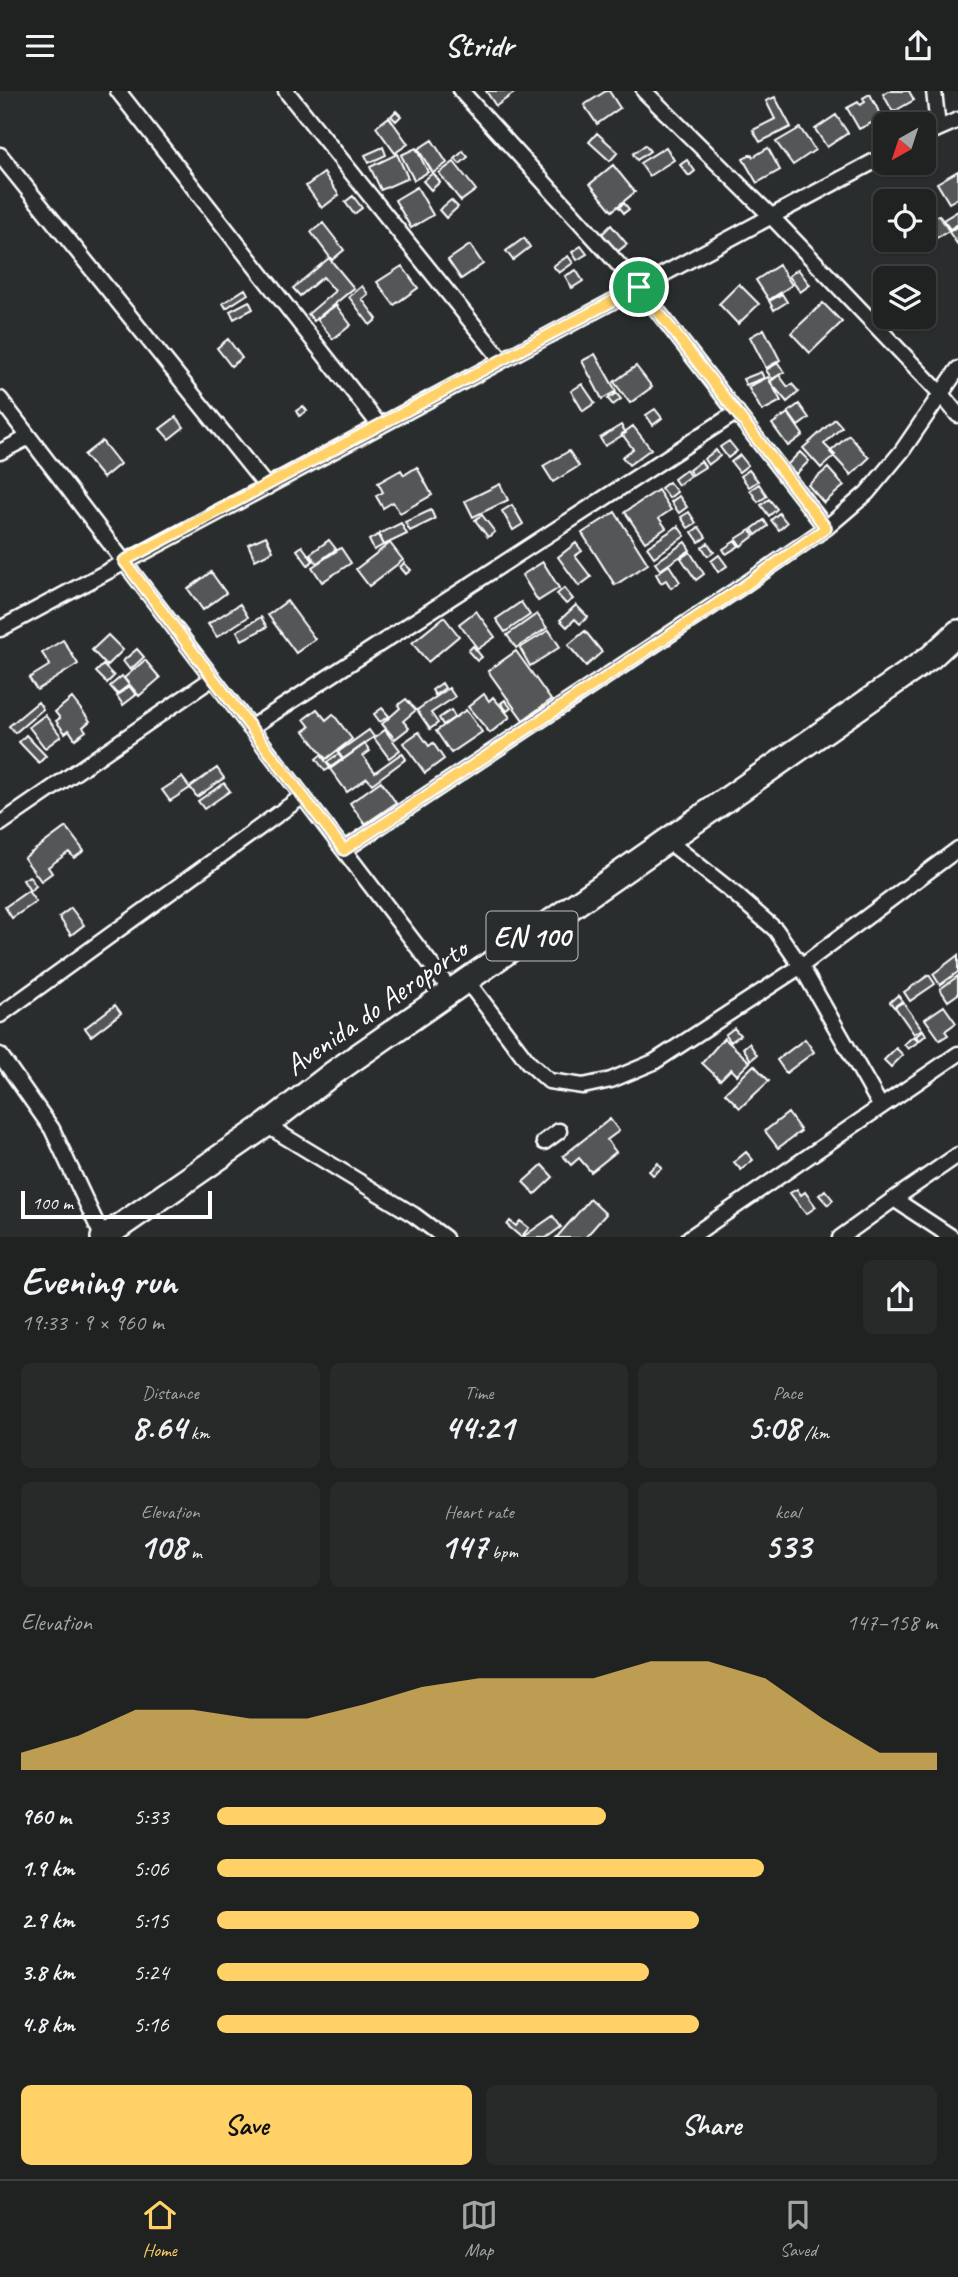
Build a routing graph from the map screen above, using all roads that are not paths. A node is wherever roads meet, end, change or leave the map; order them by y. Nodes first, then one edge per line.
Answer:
1 (118, 91) edge
2 (286, 91) edge
3 (461, 91) edge
4 (644, 91) edge
5 (934, 91) edge
6 (958, 120) edge
7 (938, 127) joint
8 (0, 155) edge
9 (873, 162) edge
10 (770, 215) junction
11 (639, 287) junction
12 (501, 359) junction
13 (958, 369) edge
14 (941, 394) junction
15 (0, 399) edge
16 (737, 412) junction
17 (958, 415) edge
18 (380, 426) junction
19 (29, 437) junction
20 (0, 452) edge
21 (267, 487) junction
22 (826, 528) junction
23 (124, 561) junction
24 (0, 629) edge
25 (958, 632) edge
26 (958, 652) edge
27 (931, 657) junction
28 (213, 678) junction
29 (250, 728) junction
30 (303, 796) junction
31 (0, 824) edge
32 (667, 841) junction
33 (958, 849) edge
34 (344, 850) junction
35 (802, 966) junction
36 (459, 986) junction
37 (0, 1014) edge
38 (958, 1054) edge
39 (0, 1055) edge
40 (880, 1105) junction
41 (266, 1125) junction
42 (559, 1131) dead end
43 (544, 1142) dead end
44 (958, 1155) edge
45 (894, 1199) junction
46 (103, 1237) edge
47 (445, 1237) edge
48 (689, 1237) edge
49 (840, 1237) edge
50 (953, 1237) edge

1 - 18 street
2 - 12 street
3 - 11 street
4 - 10 street
5 - 7 street
6 - 7 street
8 - 21 street
9 - 10 street
10 - 11 street
10 - 14 street
11 - 12 street
11 - 16 street
12 - 18 street
13 - 14 street
14 - 17 street
14 - 22 street
15 - 19 street
16 - 22 street
16 - 29 street
18 - 21 street
19 - 20 street
19 - 23 street
21 - 23 street
22 - 34 street
23 - 24 street
23 - 28 street
25 - 27 main road, Avenida do Aeroporto / EN 100
26 - 27 street
27 - 32 main road, Avenida do Aeroporto / EN 100
28 - 29 street
28 - 31 street
29 - 30 street
30 - 34 street
30 - 37 street
32 - 35 street
32 - 36 main road, Avenida do Aeroporto / EN 100
33 - 35 street
34 - 36 street
35 - 36 street
35 - 40 street
36 - 41 main road, Avenida do Aeroporto / EN 100
38 - 40 street
39 - 46 street
40 - 48 street
41 - 46 main road, Avenida do Aeroporto / EN 100
41 - 47 street
42 - 43 street
44 - 45 street
45 - 49 street
45 - 50 street

